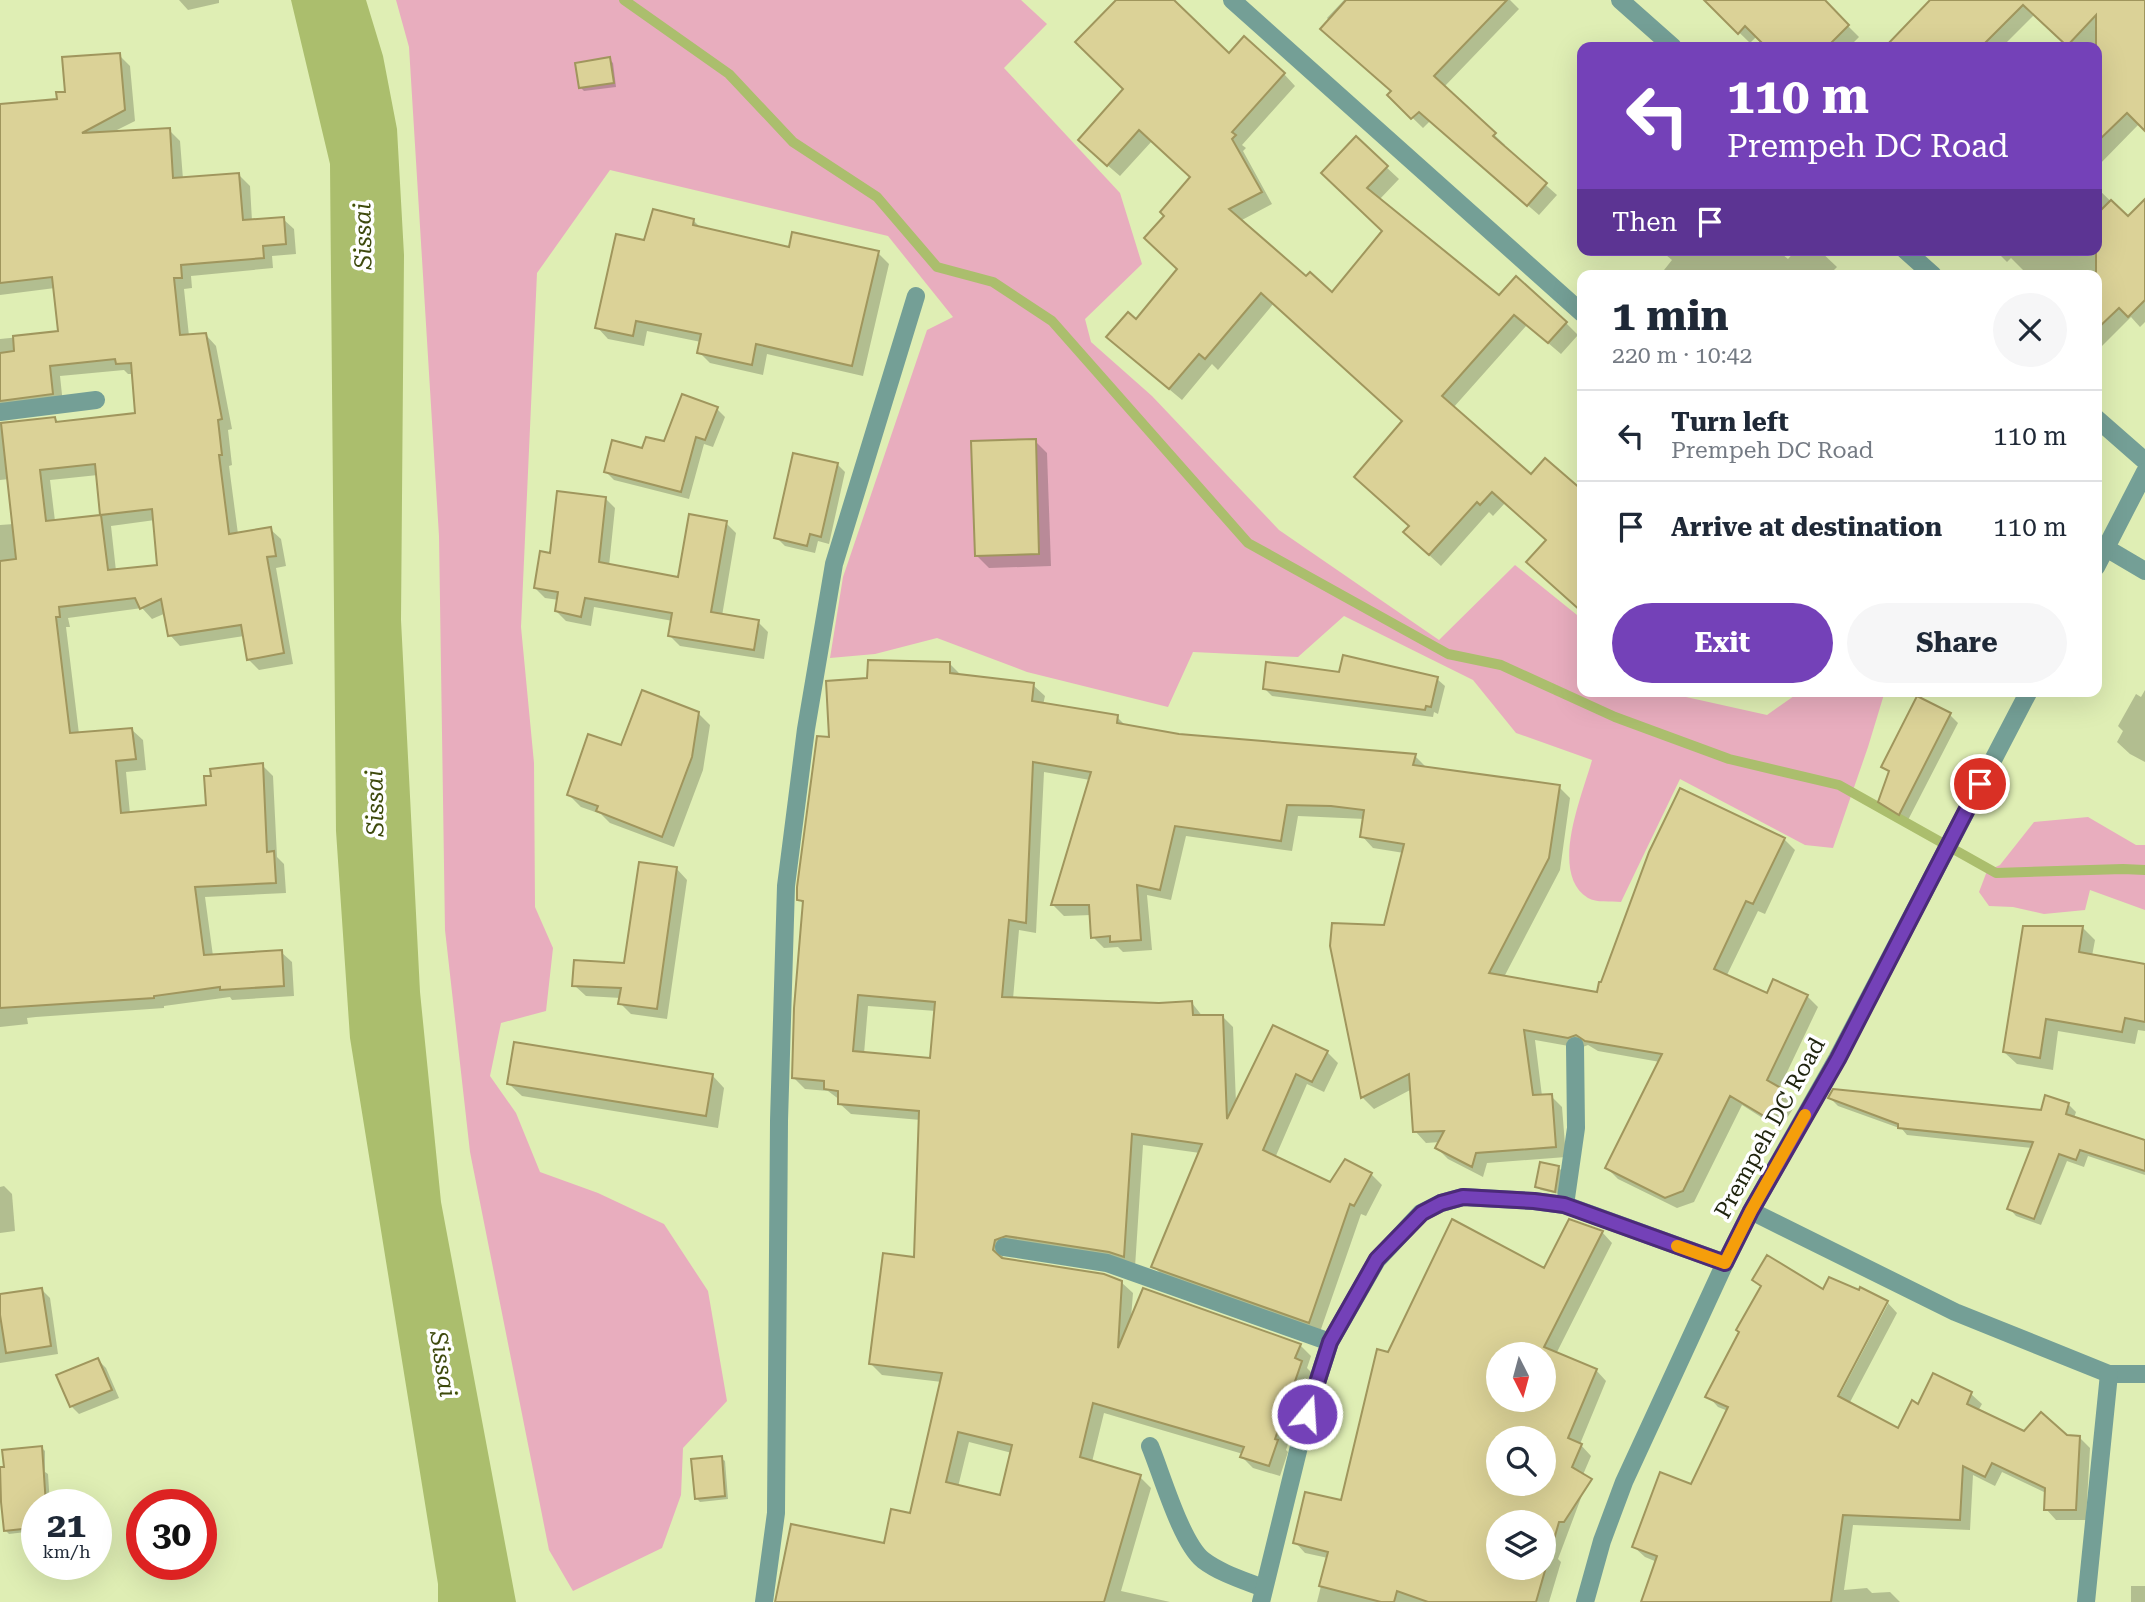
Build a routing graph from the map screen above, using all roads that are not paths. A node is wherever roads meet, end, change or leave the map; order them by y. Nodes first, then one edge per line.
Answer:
1 (1232, 0) edge
2 (1620, 0) edge
3 (1668, 42) edge
4 (1912, 256) edge
5 (1927, 270) edge
6 (916, 296) dead end
7 (1577, 309) edge
8 (96, 400) dead end
9 (0, 412) edge
10 (2102, 423) edge
11 (2145, 461) edge
12 (2145, 472) edge
13 (2106, 548) junction
14 (2102, 555) edge
15 (2145, 571) edge
16 (2020, 697) edge
17 (1576, 1046) dead end
18 (1564, 1205) junction
19 (1751, 1211) junction
20 (1004, 1247) dead end
21 (1725, 1263) junction
22 (1330, 1342) junction
23 (2109, 1374) junction
24 (2145, 1374) edge
25 (1150, 1446) dead end
26 (1262, 1595) edge
27 (764, 1602) edge
28 (1585, 1602) edge
29 (2086, 1602) edge

1 - 7 street
2 - 3 street
4 - 5 street
6 - 27 street
8 - 9 street
10 - 11 street
12 - 13 street
13 - 14 street
13 - 15 street
16 - 19 street, Prempeh DC Road
17 - 18 street
18 - 21 street
18 - 22 street
19 - 21 street, Prempeh DC Road
19 - 23 street
20 - 22 street
21 - 28 street, Prempeh DC Road
22 - 26 street
23 - 24 street
23 - 29 street
25 - 26 street

